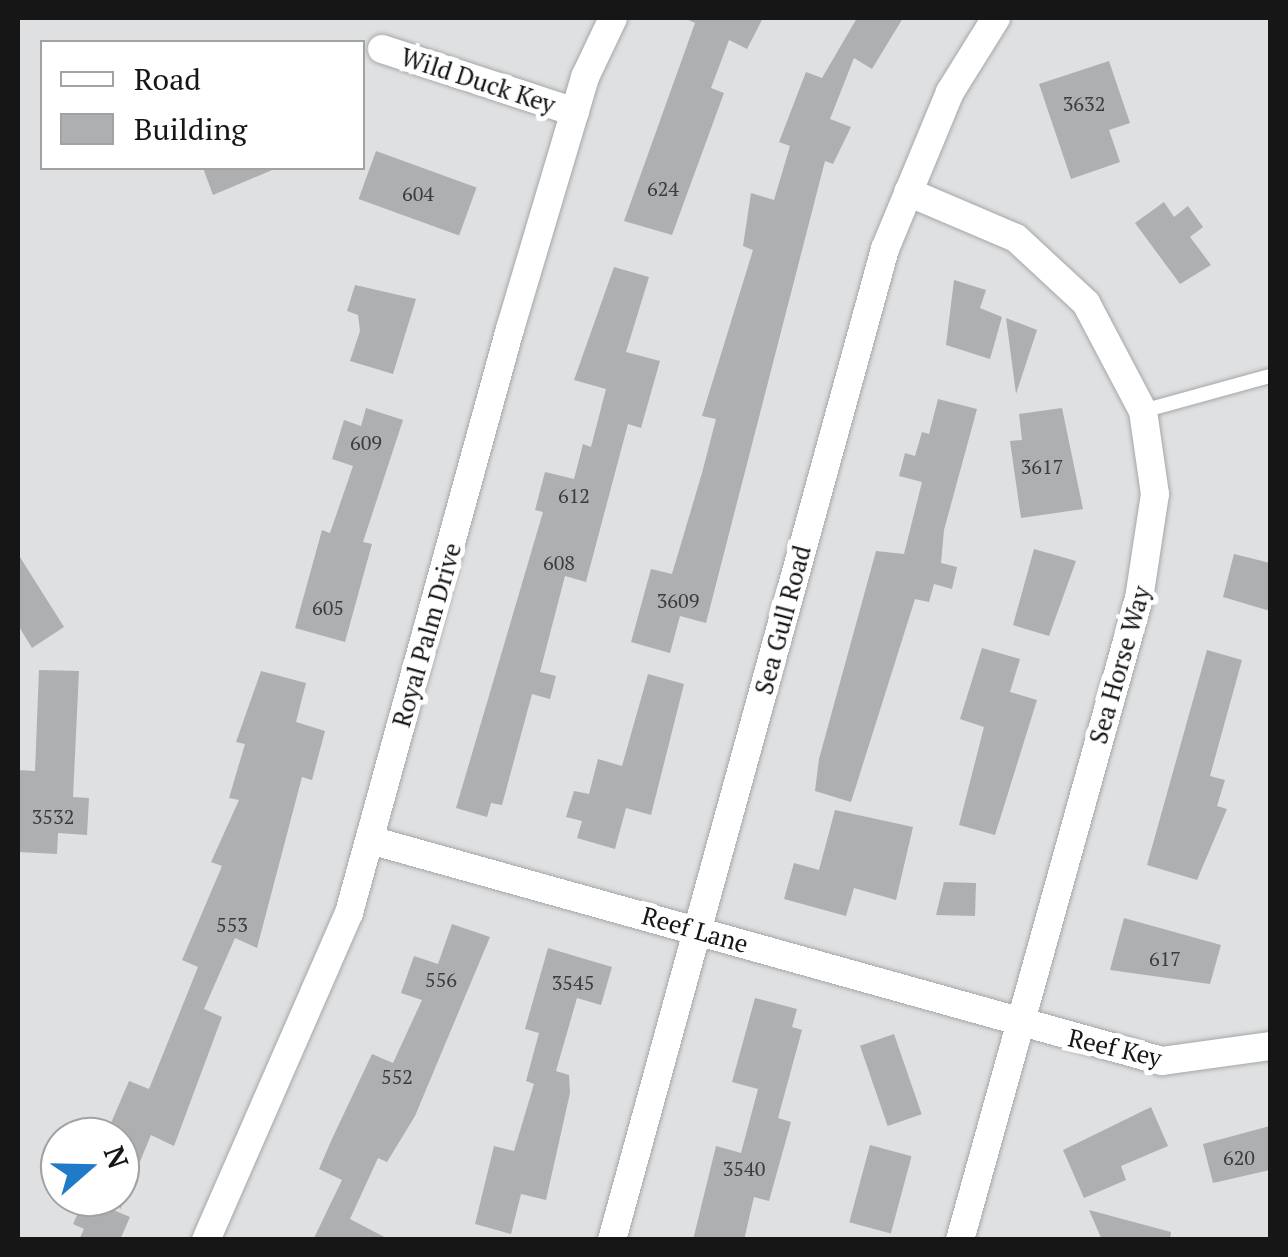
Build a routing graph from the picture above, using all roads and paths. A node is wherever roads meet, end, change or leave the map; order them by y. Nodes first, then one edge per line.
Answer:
1 (613, 18) edge
2 (996, 18) edge
3 (382, 49) dead end
4 (575, 112) junction
5 (908, 192) junction
6 (1270, 376) edge
7 (1143, 411) junction
8 (370, 840) junction
9 (695, 930) junction
10 (1019, 1024) junction
11 (1270, 1046) edge
12 (206, 1240) edge
13 (612, 1240) edge
14 (960, 1240) edge

1 - 4 street, Royal Palm Drive
2 - 5 street, Sea Gull Road
3 - 4 street, Wild Duck Key
4 - 8 street, Royal Palm Drive
5 - 7 street, Sea Horse Way
5 - 9 street, Sea Gull Road
6 - 7 lane
7 - 10 street, Sea Horse Way
8 - 9 street, Reef Lane
8 - 12 street, Royal Palm Drive
9 - 10 street, Reef Lane
9 - 13 street, Sea Gull Road
10 - 11 street, Reef Key
10 - 14 street, Sea Horse Way

